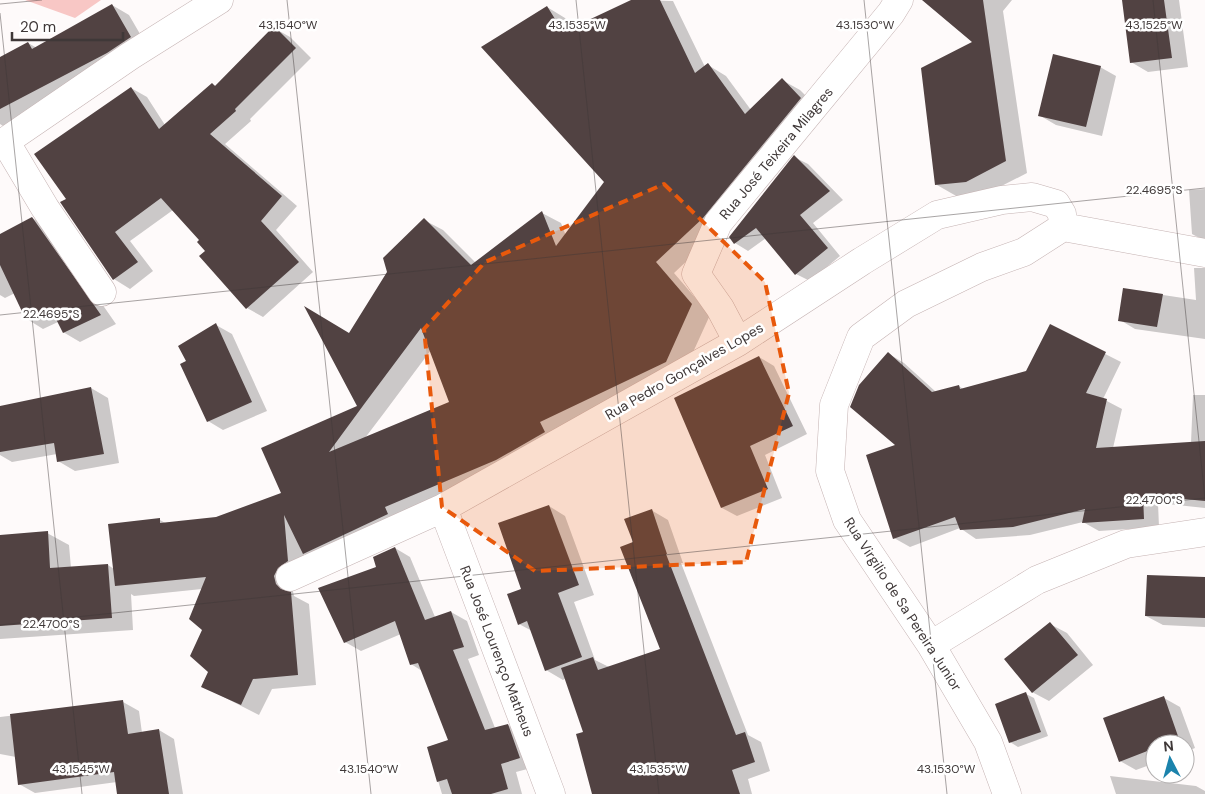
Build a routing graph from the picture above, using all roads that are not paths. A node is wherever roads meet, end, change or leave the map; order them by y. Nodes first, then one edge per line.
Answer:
1 (219, 0) edge
2 (899, 0) edge
3 (2, 143) edge
4 (1063, 227) junction
5 (1205, 253) edge
6 (102, 292) dead end
7 (738, 342) junction
8 (443, 508) junction
9 (1205, 532) edge
10 (290, 577) dead end
11 (931, 645) junction
12 (551, 794) edge
13 (1007, 794) edge

1 - 3 street
2 - 7 street, Rua José Teixeira Milagres
3 - 6 street
4 - 5 street
4 - 7 street, Rua Pedro Gonçalves Lopes
4 - 11 street, Rua Virgilio de Sa Pereira Junior
7 - 8 street, Rua Pedro Gonçalves Lopes
8 - 10 street, Rua Pedro Gonçalves Lopes
8 - 12 street, Rua José Lourenço Matheus
9 - 11 street
11 - 13 street, Rua Virgilio de Sa Pereira Junior

